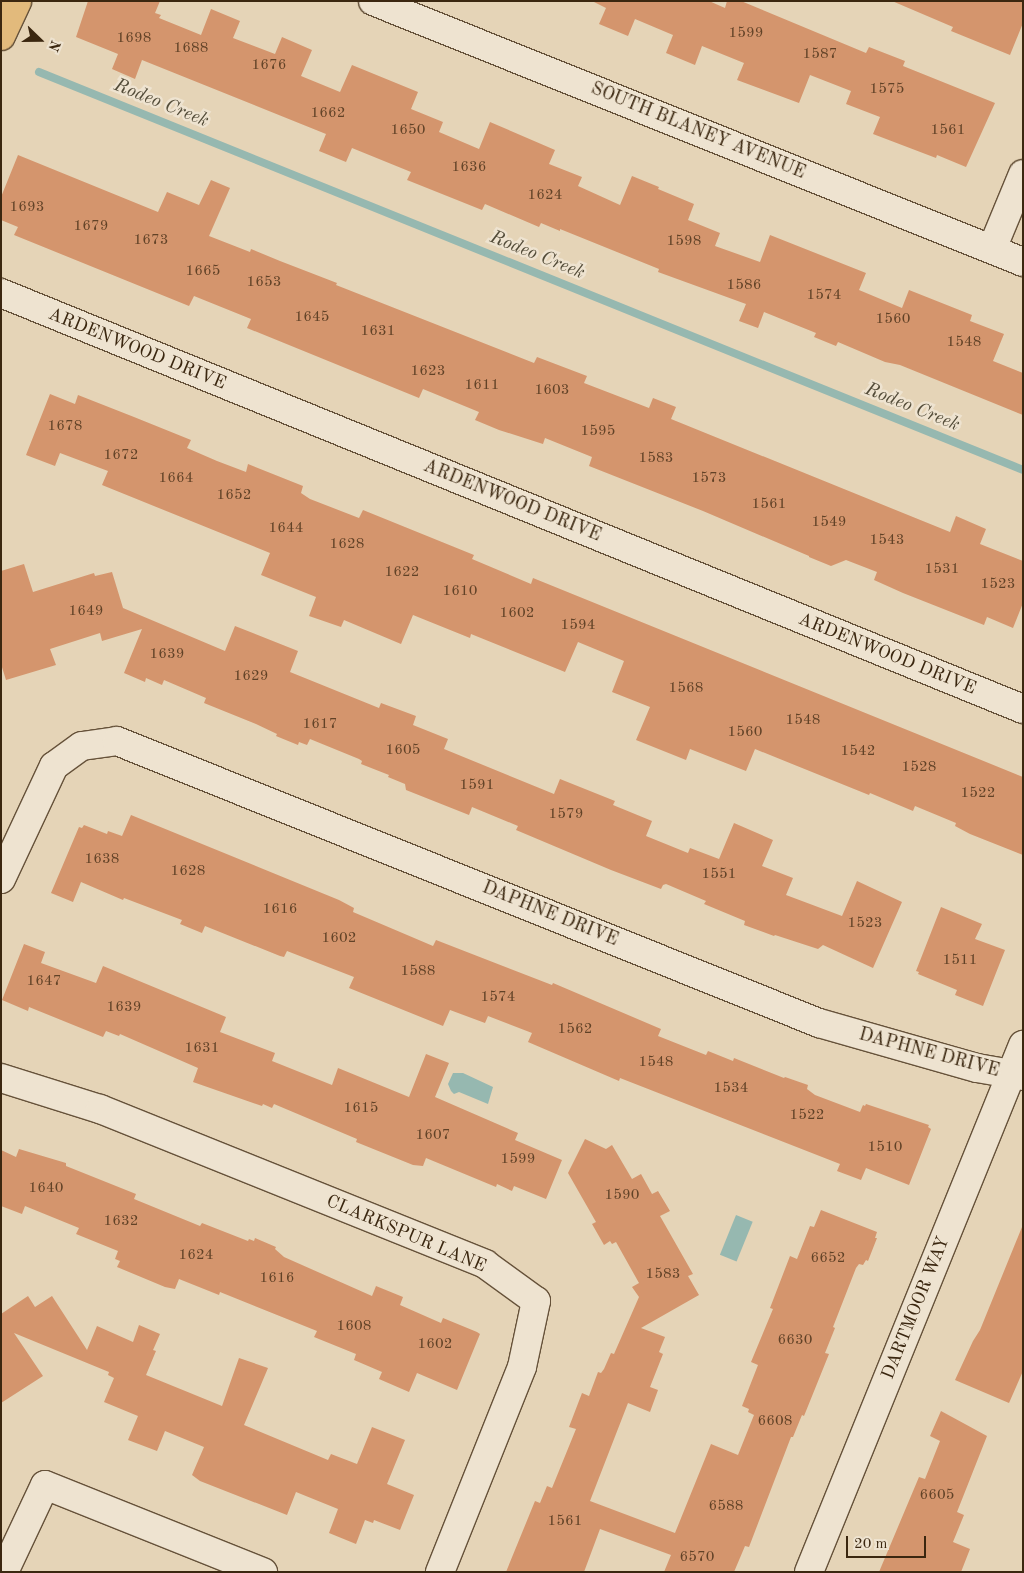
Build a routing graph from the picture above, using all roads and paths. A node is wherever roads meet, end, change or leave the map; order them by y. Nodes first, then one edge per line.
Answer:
1 (17, 1) edge
2 (373, 1) edge
3 (1, 36) edge
4 (1023, 174) edge
5 (992, 249) junction
6 (1023, 262) edge
7 (1, 293) edge
8 (1023, 709) edge
9 (1, 880) edge
10 (1023, 1045) edge
11 (1017, 1075) edge
12 (1, 1078) edge
13 (4, 1572) edge
14 (262, 1572) edge
15 (440, 1572) edge
16 (809, 1572) edge

1 - 3 main road
2 - 5 street, SOUTH BLANEY AVENUE
4 - 5 street
5 - 6 street, SOUTH BLANEY AVENUE
7 - 8 street, ARDENWOOD DRIVE
9 - 11 street, DAPHNE DRIVE
10 - 11 street, DARTMOOR WAY
11 - 16 street, DARTMOOR WAY
12 - 15 street, CLARKSPUR LANE
13 - 14 street

